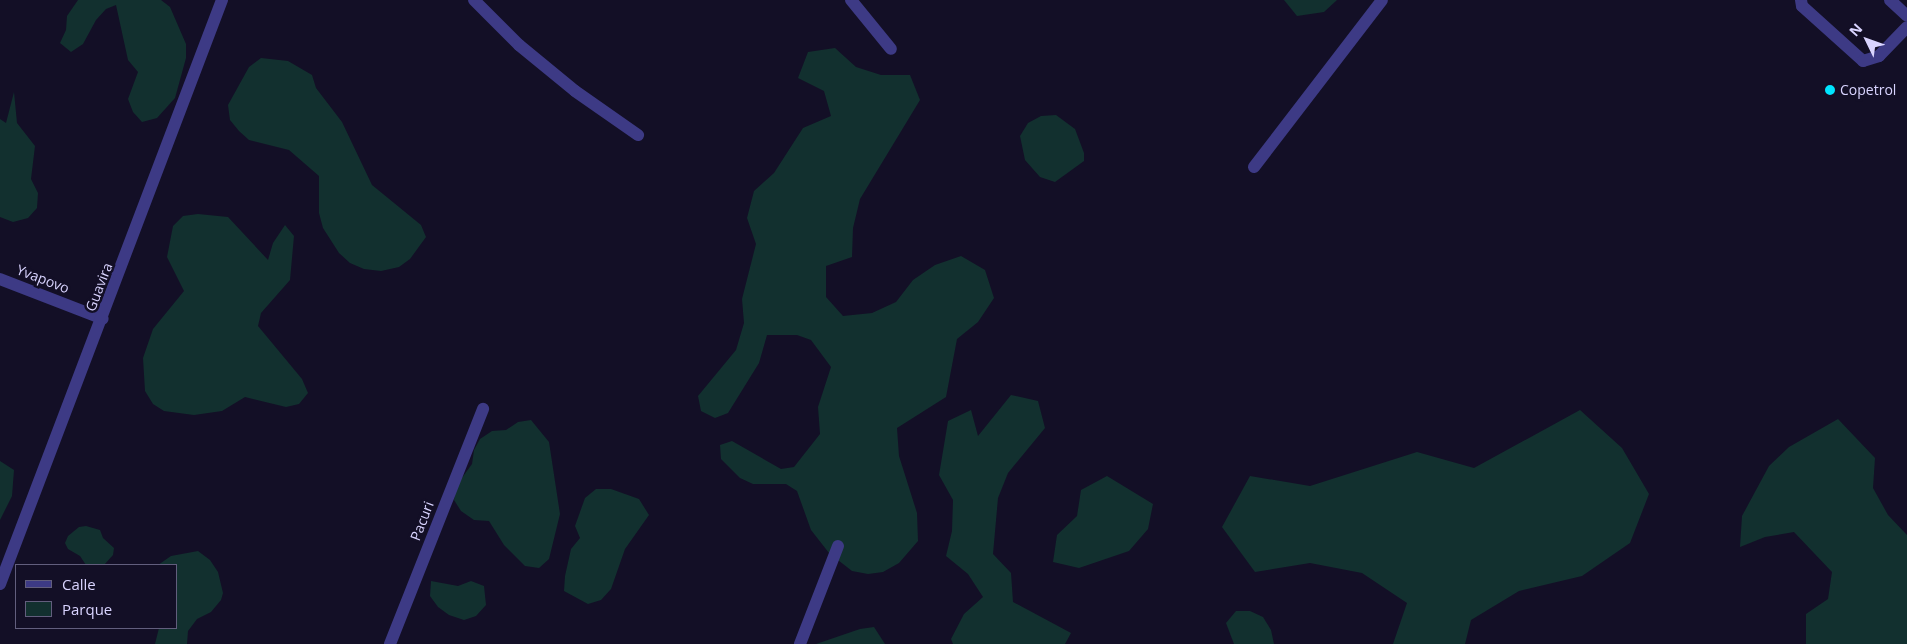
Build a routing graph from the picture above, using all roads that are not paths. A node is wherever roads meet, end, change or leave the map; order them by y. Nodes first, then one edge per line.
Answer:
1 (222, 0) edge
2 (474, 0) edge
3 (851, 0) edge
4 (1382, 0) edge
5 (1801, 0) edge
6 (1890, 0) edge
7 (1907, 16) edge
8 (1907, 27) edge
9 (891, 49) dead end
10 (638, 135) dead end
11 (1254, 168) dead end
12 (0, 279) edge
13 (103, 319) junction
14 (483, 409) dead end
15 (838, 546) dead end
16 (0, 584) edge
17 (390, 644) edge
18 (800, 644) edge

1 - 13 street, Guavira
2 - 10 street
3 - 9 street
4 - 11 street
5 - 8 street
6 - 7 street
12 - 13 street, Yvapovo
13 - 16 street, Guavira
14 - 17 street, Pacuri
15 - 18 street

